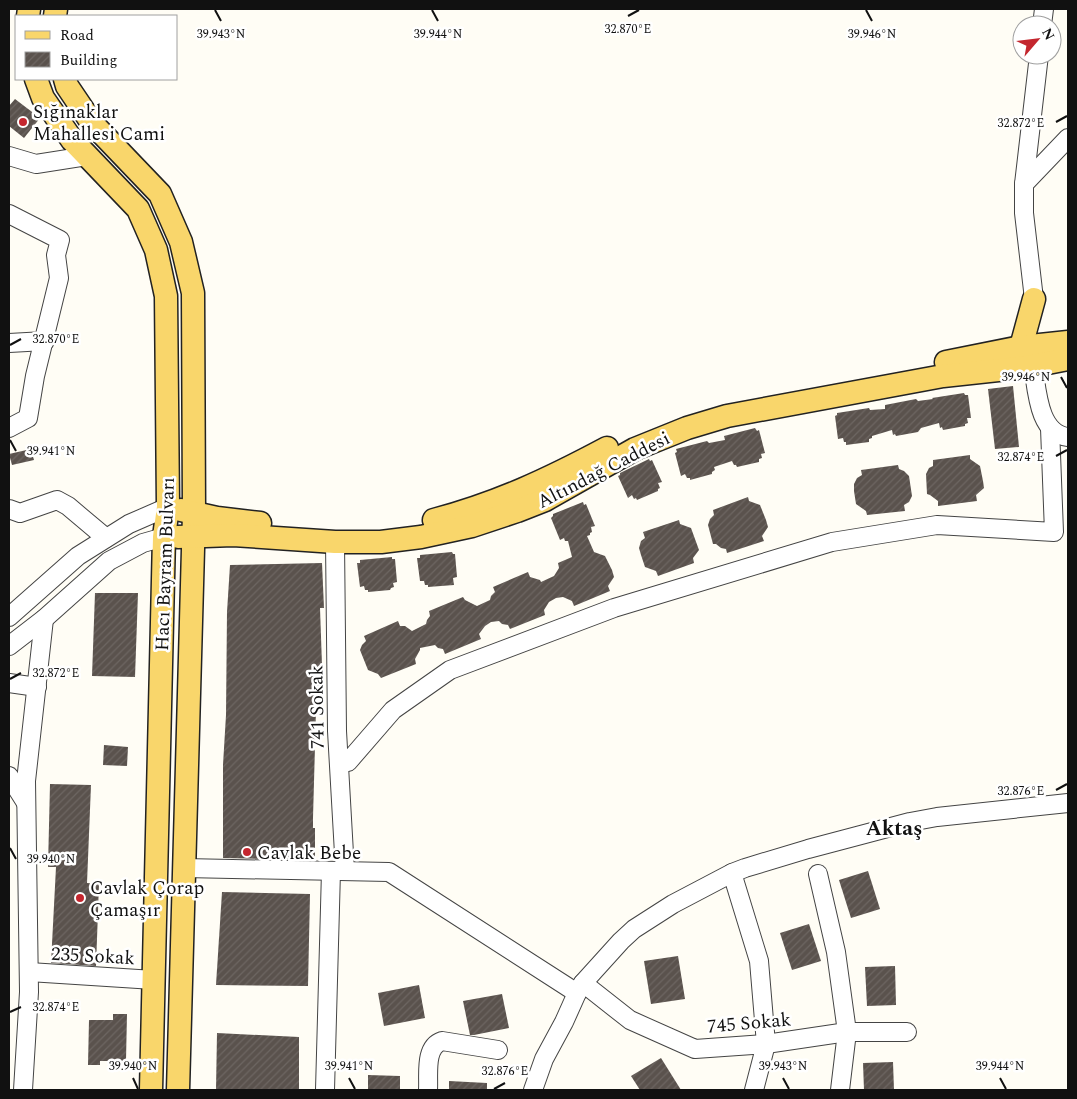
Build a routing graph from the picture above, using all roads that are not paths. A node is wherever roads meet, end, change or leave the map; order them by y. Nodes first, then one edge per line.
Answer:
1 (1038, 65) edge
2 (36, 80) edge
3 (65, 80) edge
4 (1068, 138) edge
5 (9, 156) edge
6 (87, 156) junction
7 (1024, 184) junction
8 (9, 214) edge
9 (1034, 299) joint
10 (45, 341) junction
11 (1068, 342) edge
12 (9, 343) edge
13 (1034, 358) junction
14 (1068, 359) edge
15 (9, 428) edge
16 (1050, 428) junction
17 (1068, 437) edge
18 (168, 507) junction
19 (9, 509) edge
20 (194, 512) junction
21 (164, 537) junction
22 (193, 537) junction
23 (106, 538) junction
24 (335, 542) junction
25 (9, 617) edge
26 (44, 619) junction
27 (9, 646) edge
28 (9, 684) edge
29 (37, 687) junction
30 (348, 762) dead end
31 (9, 776) edge
32 (26, 803) junction
33 (1068, 803) edge
34 (184, 868) junction
35 (338, 871) junction
36 (732, 873) junction
37 (818, 874) dead end
38 (29, 972) junction
39 (154, 980) junction
40 (580, 988) junction
41 (848, 1032) junction
42 (907, 1032) dead end
43 (766, 1044) junction
44 (498, 1050) dead end
45 (23, 1090) edge
46 (151, 1090) edge
47 (178, 1090) edge
48 (326, 1090) edge
49 (428, 1090) edge
50 (533, 1090) edge
51 (754, 1090) edge
52 (840, 1090) edge

1 - 7 street
2 - 6 main road, Hacı Bayram Bulvarı
3 - 20 main road, Hacı Bayram Bulvarı
4 - 7 street
5 - 6 street
6 - 18 main road, Hacı Bayram Bulvarı
7 - 9 street
8 - 10 street
9 - 13 main road
10 - 12 street
10 - 15 street
11 - 13 main road, Altındağ Caddesi
13 - 14 main road, Altındağ Caddesi
13 - 16 street
13 - 20 main road, Altındağ Caddesi
13 - 24 main road, Altındağ Caddesi
16 - 17 street
16 - 30 street
18 - 20 main road, Altındağ Caddesi
18 - 21 main road, Hacı Bayram Bulvarı
18 - 23 street
19 - 23 street
20 - 22 main road, Hacı Bayram Bulvarı
21 - 22 main road, Altındağ Caddesi
21 - 26 street
21 - 39 main road, Hacı Bayram Bulvarı
22 - 24 main road, Altındağ Caddesi
22 - 34 main road, Hacı Bayram Bulvarı
23 - 25 street
24 - 35 street, 741 Sokak
26 - 27 street
26 - 29 street
28 - 29 street
29 - 32 street
31 - 32 street
32 - 38 street
33 - 36 street
34 - 35 street, 745 Sokak
34 - 47 main road, Hacı Bayram Bulvarı
35 - 40 street, 745 Sokak
35 - 48 street, 741 Sokak
36 - 40 street
36 - 43 street
37 - 41 street
38 - 39 street, 235 Sokak
38 - 45 street
39 - 46 main road, Hacı Bayram Bulvarı
40 - 43 street, 745 Sokak
40 - 50 street
41 - 42 street, 745 Sokak
41 - 43 street, 745 Sokak
41 - 52 street
43 - 51 street
44 - 49 street

